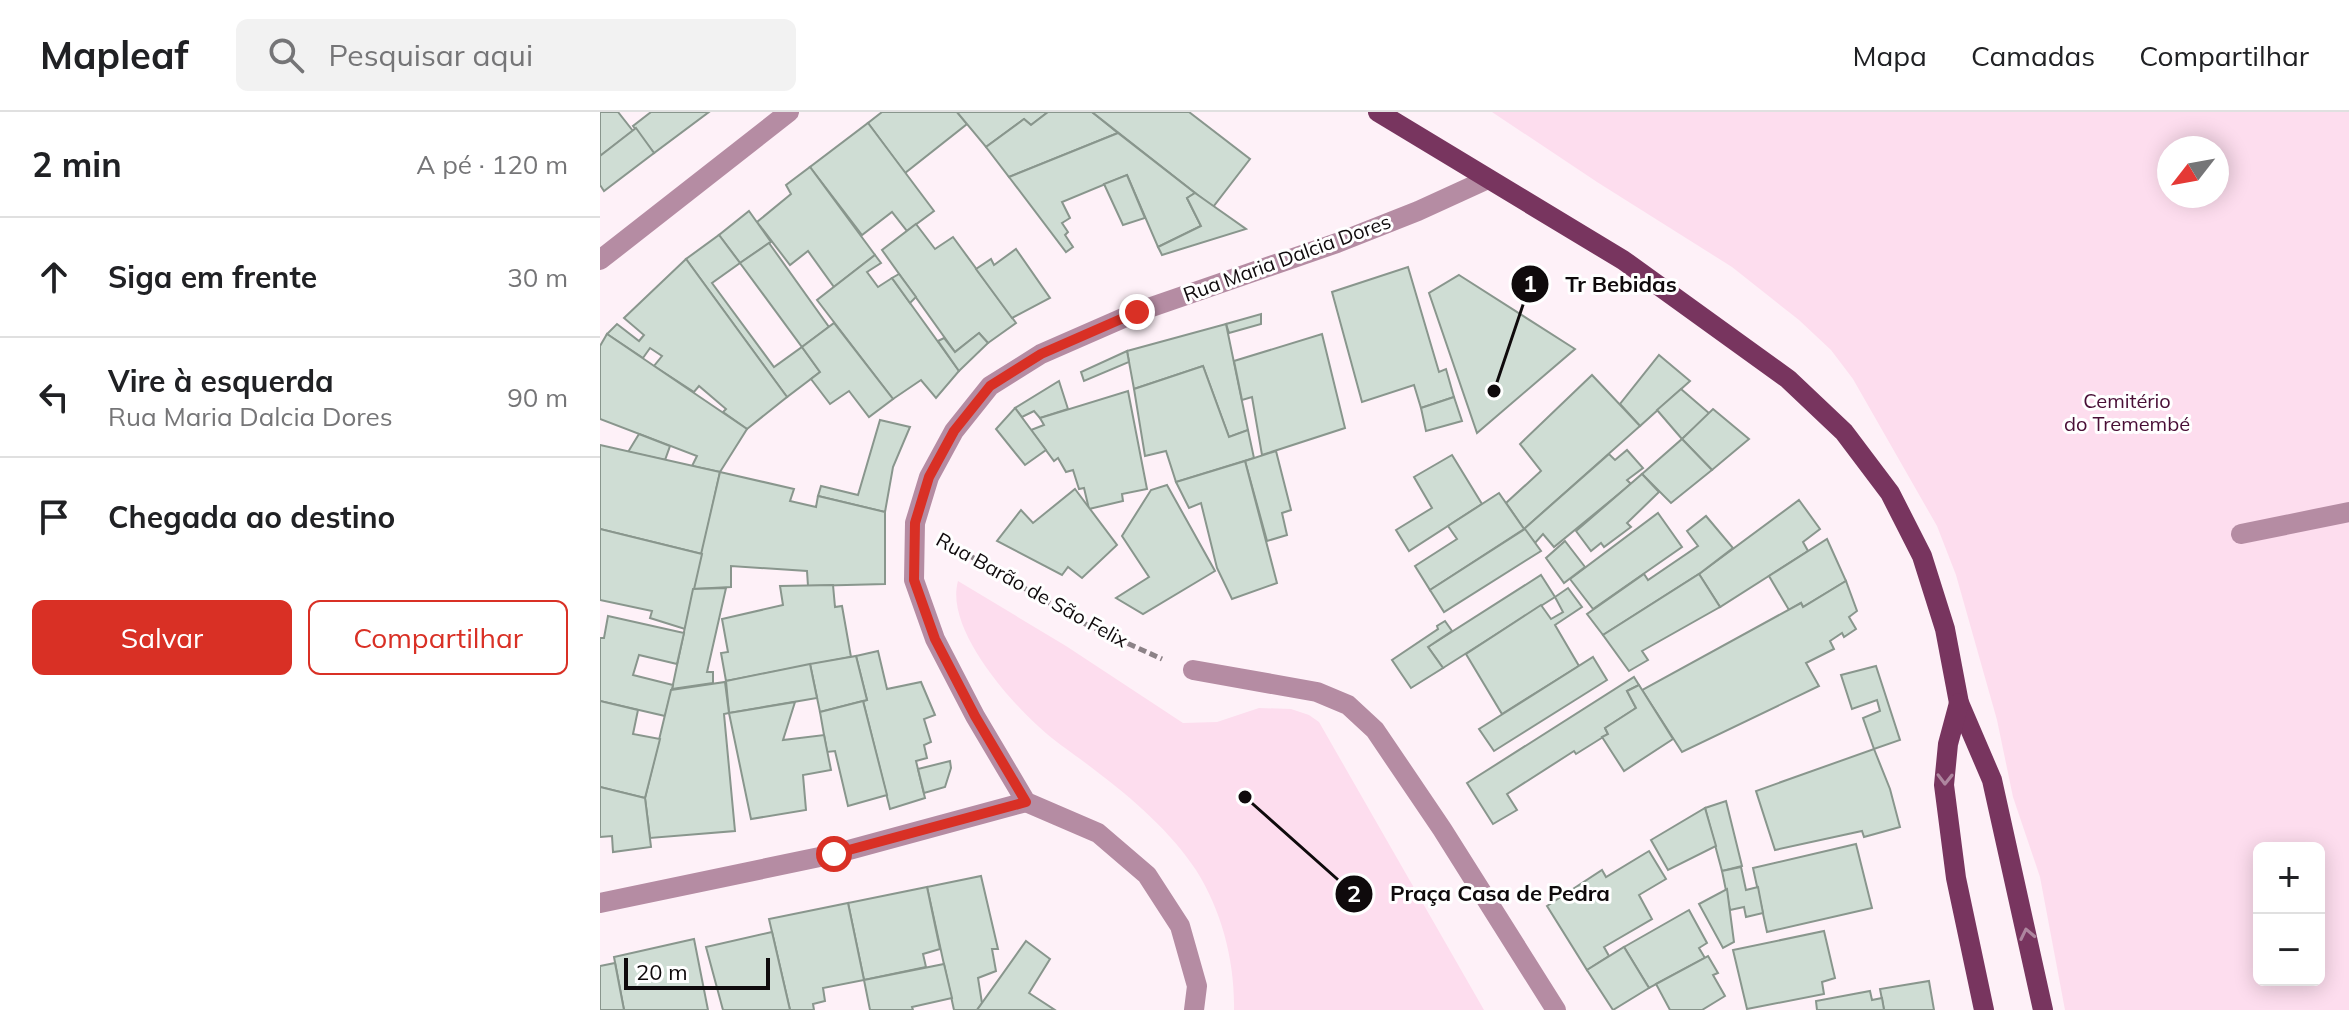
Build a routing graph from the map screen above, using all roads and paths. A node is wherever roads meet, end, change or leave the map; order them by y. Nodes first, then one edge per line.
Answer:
1 (789, 112) edge
2 (1378, 112) edge
3 (1488, 179) junction
4 (600, 260) edge
5 (2349, 512) edge
6 (915, 523) junction
7 (2241, 534) dead end
8 (1193, 670) joint
9 (1959, 703) junction
10 (1026, 802) junction
11 (600, 903) edge
12 (1194, 1010) edge
13 (1556, 1010) edge
14 (1984, 1010) edge
15 (2043, 1010) edge

1 - 4 street
2 - 3 main road
3 - 6 street, Rua Maria Dalcia Dores
3 - 9 main road
5 - 7 street
6 - 8 path, Rua Barão de São Felix
6 - 10 street, Rua Maria Dalcia Dores
8 - 13 street
9 -> 14 main road
15 -> 9 main road
10 - 11 street
10 - 12 street

